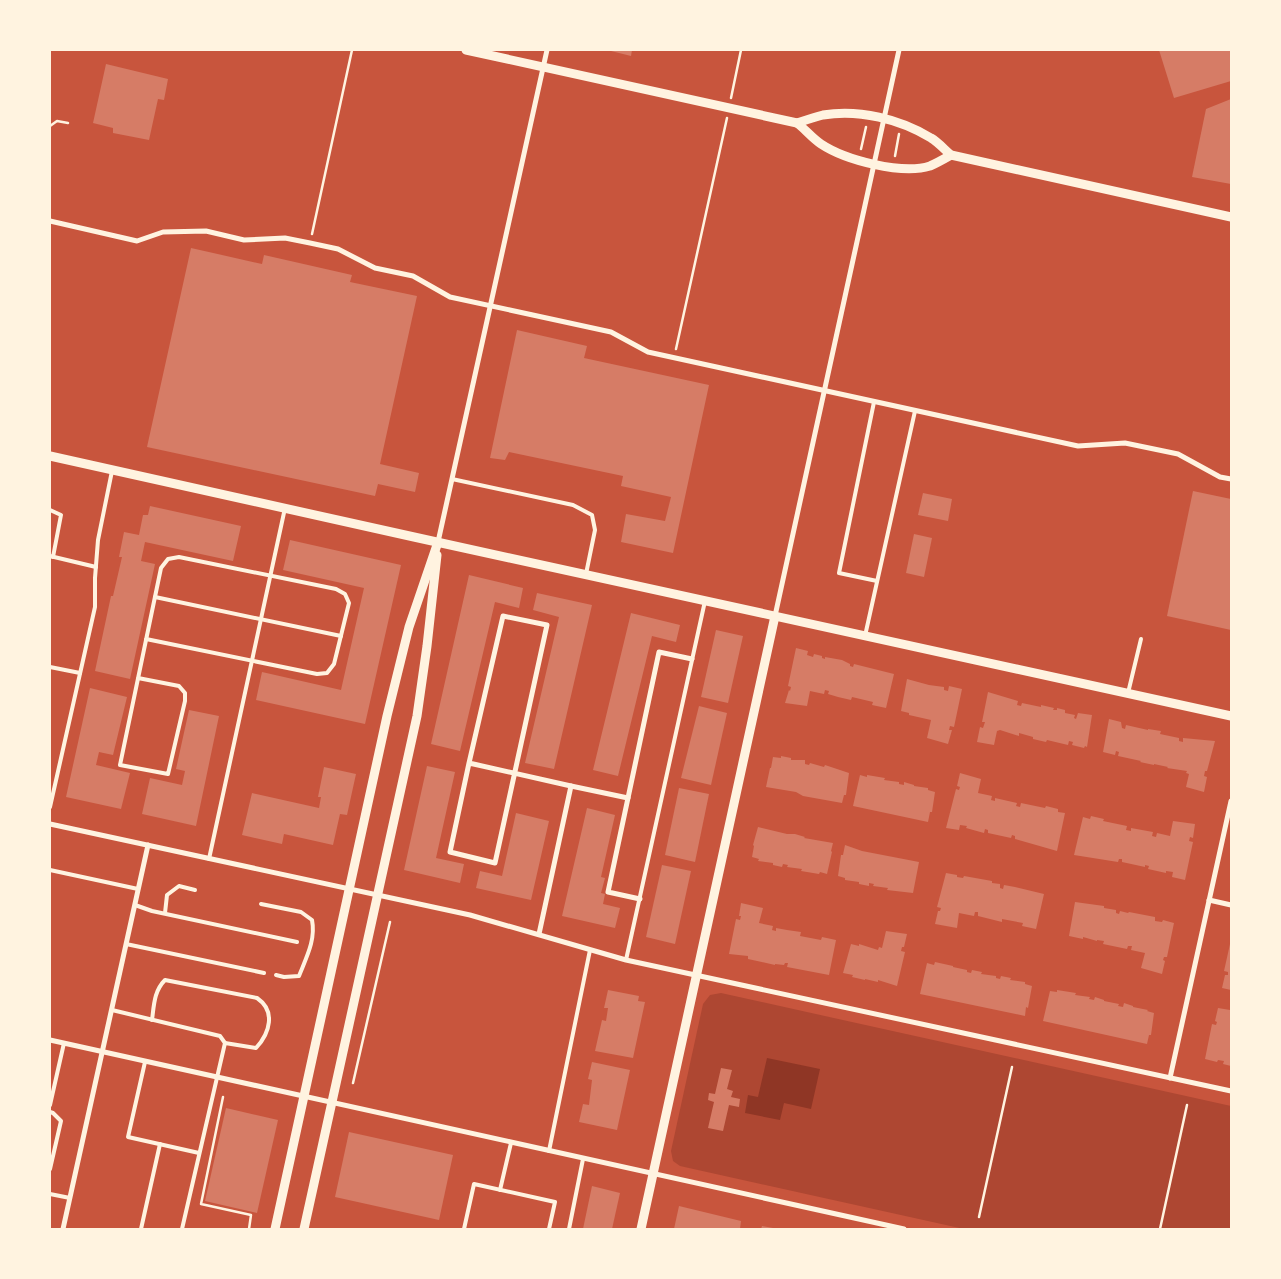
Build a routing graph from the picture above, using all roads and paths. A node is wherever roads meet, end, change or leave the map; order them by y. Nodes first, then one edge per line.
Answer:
1 (352, 50) edge
2 (466, 50) edge
3 (548, 50) edge
4 (741, 50) edge
5 (899, 50) edge
6 (544, 67) junction
7 (729, 108) junction
8 (884, 118) junction
9 (68, 123) dead end
10 (798, 123) junction
11 (866, 123) dead end
12 (50, 126) edge
13 (900, 130) dead end
14 (860, 149) dead end
15 (951, 156) junction
16 (895, 158) dead end
17 (874, 164) junction
18 (1231, 217) edge
19 (50, 222) edge
20 (310, 243) junction
21 (491, 307) junction
22 (674, 358) junction
23 (825, 391) junction
24 (874, 402) junction
25 (915, 411) junction
26 (50, 456) edge
27 (113, 469) junction
28 (452, 479) junction
29 (1231, 479) edge
30 (285, 508) junction
31 (50, 510) edge
32 (438, 542) junction
33 (51, 557) edge
34 (96, 567) junction
35 (586, 575) junction
36 (270, 576) junction
37 (877, 581) junction
38 (155, 597) junction
39 (705, 601) junction
40 (775, 616) junction
41 (261, 618) junction
42 (340, 636) junction
43 (865, 636) junction
44 (146, 639) junction
45 (1141, 639) dead end
46 (692, 659) junction
47 (252, 660) junction
48 (50, 667) edge
49 (80, 673) junction
50 (138, 678) junction
51 (1128, 693) junction
52 (1231, 716) edge
53 (469, 763) junction
54 (515, 773) junction
55 (571, 786) junction
56 (628, 798) junction
57 (1231, 801) edge
58 (50, 807) edge
59 (50, 824) edge
60 (148, 845) junction
61 (209, 858) junction
62 (50, 870) edge
63 (138, 889) junction
64 (195, 890) dead end
65 (349, 890) junction
66 (377, 895) junction
67 (640, 899) junction
68 (1209, 900) junction
69 (261, 904) dead end
70 (135, 905) junction
71 (1231, 905) edge
72 (165, 913) junction
73 (390, 922) dead end
74 (539, 934) junction
75 (296, 942) dead end
76 (126, 944) junction
77 (590, 950) junction
78 (626, 960) junction
79 (264, 973) dead end
80 (276, 975) dead end
81 (697, 975) junction
82 (112, 1010) junction
83 (152, 1020) junction
84 (50, 1040) edge
85 (64, 1043) junction
86 (226, 1043) junction
87 (102, 1052) junction
88 (145, 1062) junction
89 (1012, 1067) dead end
90 (216, 1078) junction
91 (1170, 1078) junction
92 (353, 1083) dead end
93 (1231, 1091) edge
94 (224, 1096) dead end
95 (304, 1097) junction
96 (332, 1103) junction
97 (50, 1105) edge
98 (1187, 1105) dead end
99 (50, 1112) edge
100 (511, 1143) junction
101 (160, 1144) junction
102 (548, 1151) junction
103 (199, 1153) junction
104 (583, 1159) junction
105 (50, 1169) edge
106 (653, 1174) junction
107 (500, 1190) junction
108 (50, 1194) edge
109 (70, 1198) junction
110 (223, 1209) junction
111 (222, 1213) dead end
112 (978, 1217) dead end
113 (63, 1229) edge
114 (141, 1229) edge
115 (182, 1229) edge
116 (248, 1229) edge
117 (275, 1229) edge
118 (304, 1229) edge
119 (464, 1229) edge
120 (549, 1229) edge
121 (568, 1229) edge
122 (642, 1229) edge
123 (904, 1229) edge
124 (1160, 1229) edge

1 - 20 path
2 - 6 street
3 - 6 street
4 - 7 path
5 - 8 street
6 - 7 street
6 - 21 street
7 - 10 street
7 - 22 path
8 - 10 street
8 - 15 street
8 - 17 street
9 - 12 path
10 - 17 street
11 - 14 path
13 - 16 path
15 - 17 street
15 - 18 street
17 - 23 street
19 - 20 street
20 - 21 street
21 - 22 street
21 - 28 street
22 - 23 street
23 - 24 street
23 - 40 street
24 - 25 street
24 - 37 lane
25 - 29 street
25 - 37 lane
26 - 27 street
27 - 30 street
27 - 34 lane
28 - 32 street
28 - 35 lane
30 - 32 street
30 - 36 lane
31 - 33 lane
32 - 35 street
32 - 65 street
32 - 66 street
33 - 34 lane
34 - 49 lane
35 - 39 street
36 - 38 lane
36 - 41 lane
36 - 42 lane
37 - 43 lane
38 - 41 lane
38 - 44 lane
39 - 40 street
39 - 46 lane
40 - 43 street
40 - 81 street
41 - 42 lane
41 - 47 lane
42 - 47 lane
43 - 51 street
44 - 47 lane
44 - 50 lane
45 - 51 lane
46 - 56 street
46 - 67 lane
47 - 61 lane
48 - 49 lane
49 - 58 lane
50 - 50 lane
51 - 52 street
53 - 54 street
53 - 54 street
53 - 54 street
54 - 55 street
55 - 56 street
55 - 74 street
56 - 67 street
57 - 68 street
59 - 60 street
60 - 61 street
60 - 63 street
61 - 65 street
62 - 63 lane
63 - 70 street
64 - 72 lane
65 - 66 street
65 - 95 street
66 - 74 street
66 - 96 street
67 - 78 lane
68 - 71 street
68 - 91 street
69 - 80 lane
70 - 72 lane
70 - 76 street
72 - 75 lane
73 - 92 path
74 - 77 street
76 - 79 lane
76 - 82 street
77 - 78 street
77 - 102 lane
78 - 81 street
81 - 91 street
81 - 106 street
82 - 83 lane
82 - 87 street
83 - 86 lane
83 - 86 lane
84 - 85 street
85 - 87 street
85 - 97 lane
86 - 90 lane
87 - 88 street
87 - 109 street
88 - 90 street
88 - 101 lane
89 - 112 path
90 - 95 street
90 - 103 lane
91 - 93 street
94 - 110 path
95 - 96 street
95 - 117 street
96 - 100 street
96 - 118 street
98 - 124 path
99 - 105 lane
100 - 102 street
100 - 107 lane
101 - 103 lane
101 - 114 lane
102 - 104 street
103 - 115 lane
104 - 106 street
104 - 121 lane
106 - 122 street
106 - 123 street
107 - 119 lane
107 - 120 lane
108 - 109 lane
109 - 113 street
110 - 111 path
110 - 116 path

